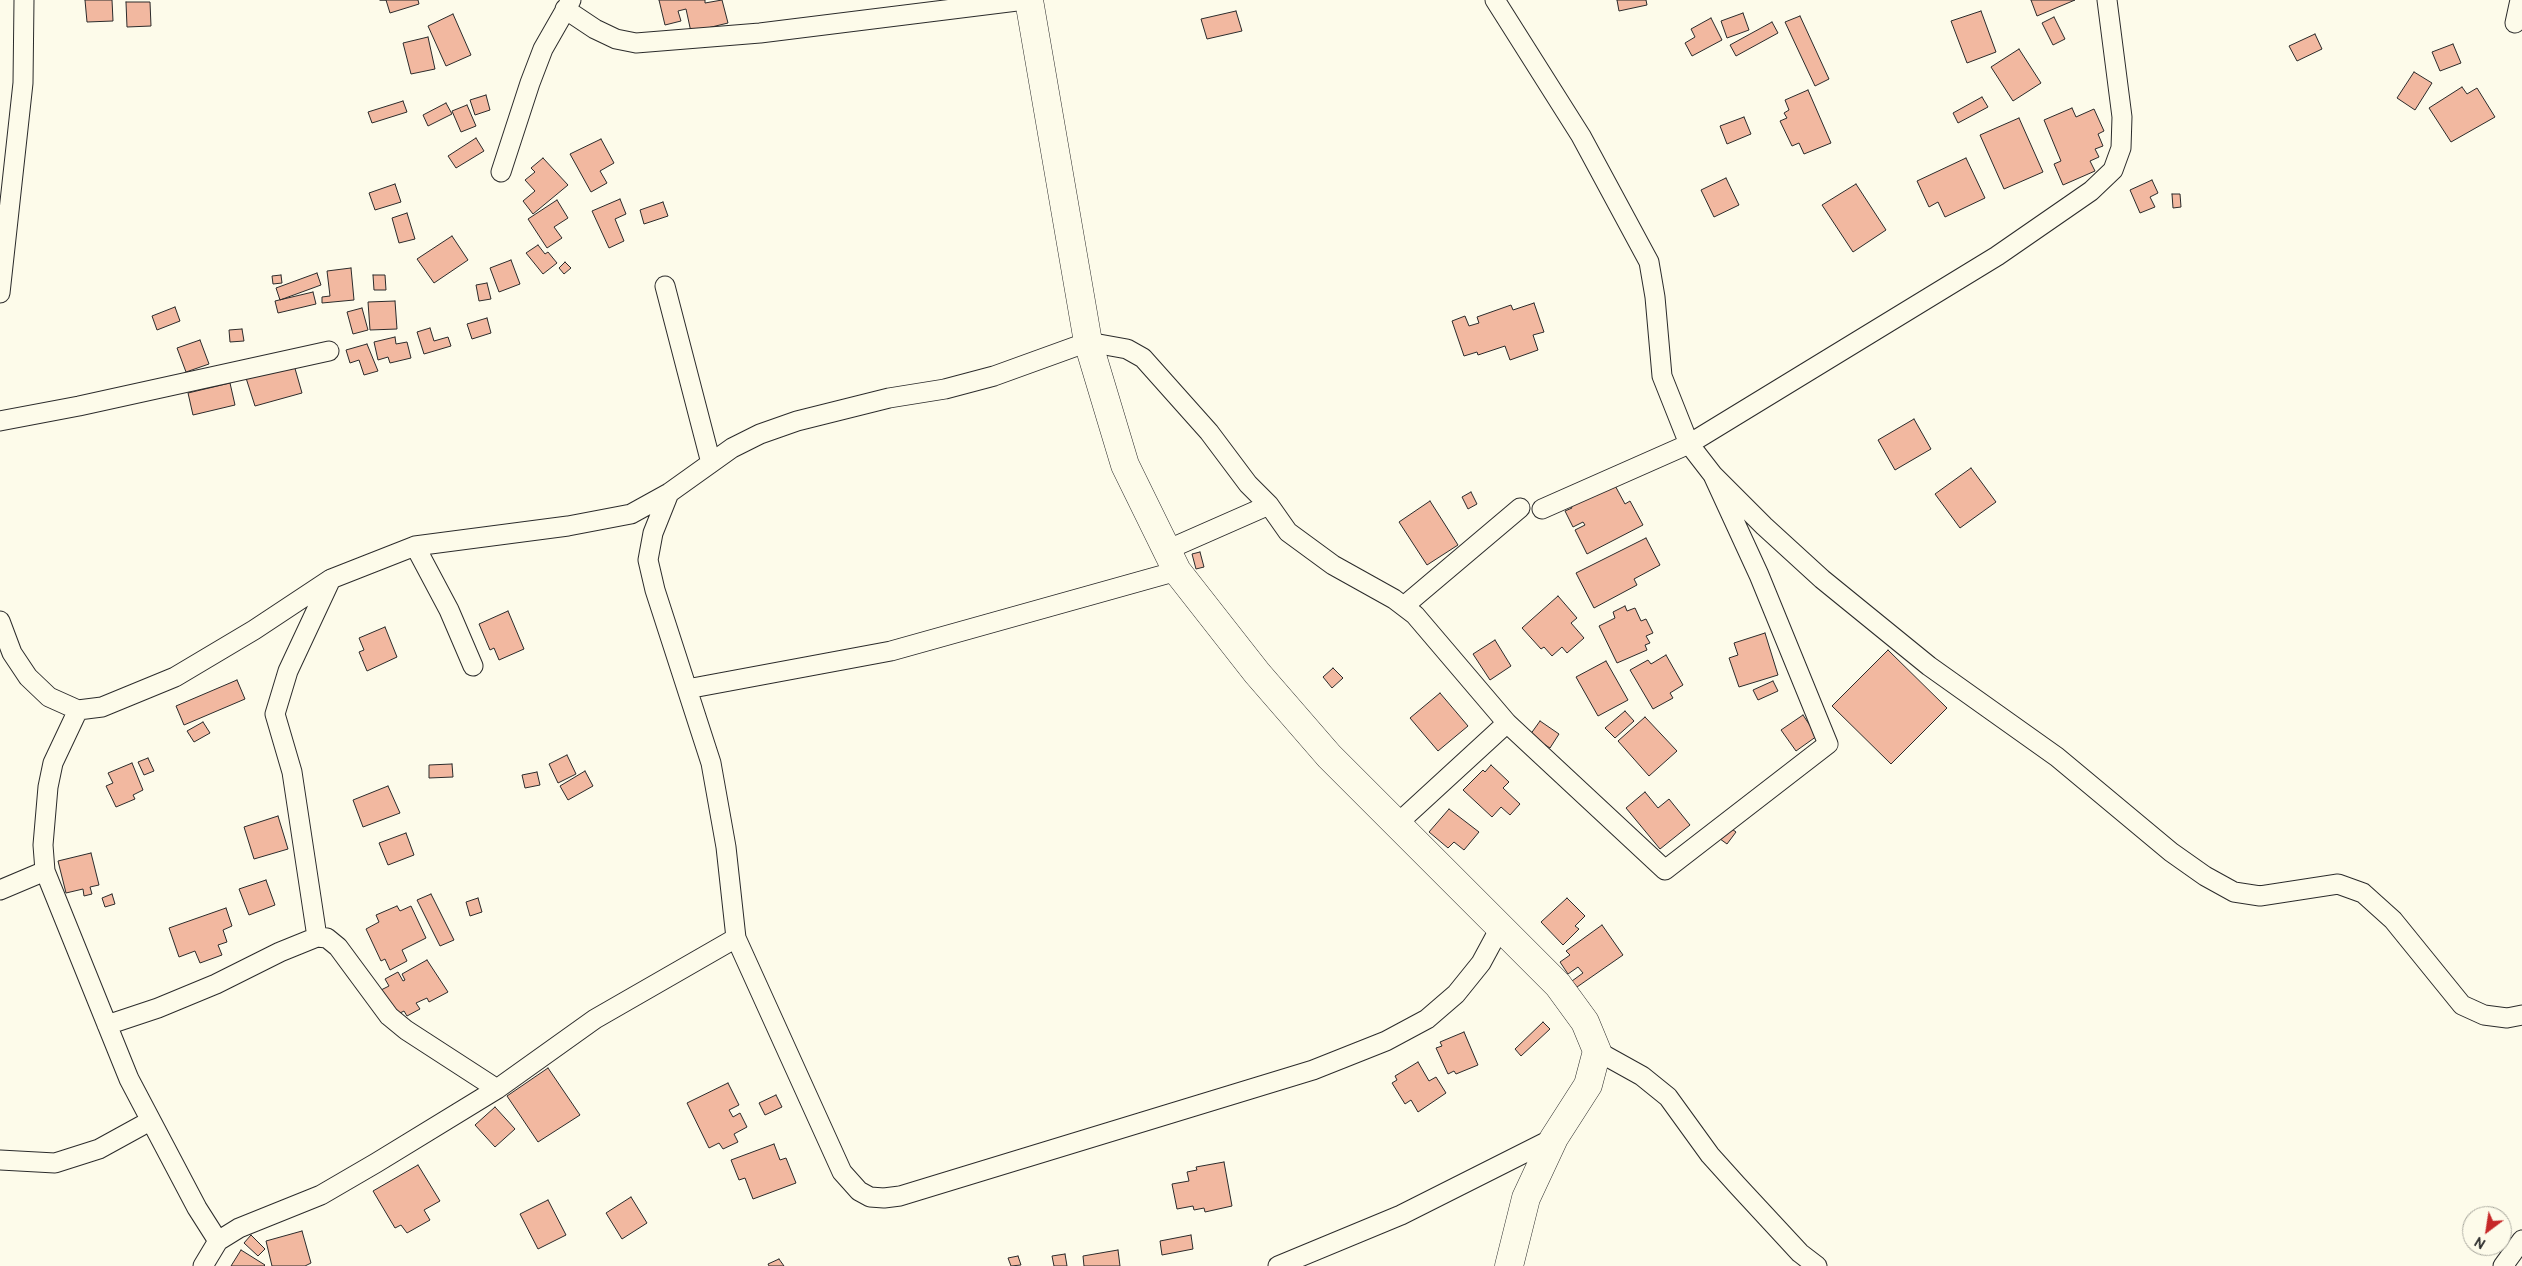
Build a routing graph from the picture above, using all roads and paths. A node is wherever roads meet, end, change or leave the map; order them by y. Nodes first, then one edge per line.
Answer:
1 (24, 0) edge
2 (1025, 0) edge
3 (1029, 0) edge
4 (1495, 0) edge
5 (2107, 0) edge
6 (2520, 0) edge
7 (568, 4) edge
8 (2515, 23) dead end
9 (501, 172) dead end
10 (3, 232) edge
11 (665, 286) dead end
12 (0, 293) edge
13 (1088, 342) junction
14 (329, 351) dead end
15 (0, 421) edge
16 (1688, 444) junction
17 (711, 463) junction
18 (1713, 475) junction
19 (669, 493) junction
20 (1269, 504) junction
21 (1520, 508) dead end
22 (1542, 509) dead end
23 (416, 546) junction
24 (1173, 560) junction
25 (331, 579) junction
26 (1404, 606) junction
27 (0, 620) edge
28 (473, 666) dead end
29 (688, 689) junction
30 (78, 710) junction
31 (1507, 723) junction
32 (1397, 824) junction
33 (45, 871) junction
34 (0, 890) edge
35 (1501, 926) junction
36 (317, 937) junction
37 (736, 938) junction
38 (2522, 1015) edge
39 (107, 1025) junction
40 (1597, 1051) junction
41 (497, 1089) junction
42 (150, 1121) junction
43 (1554, 1138) junction
44 (0, 1160) edge
45 (2522, 1240) edge
46 (218, 1241) junction
47 (203, 1266) edge
48 (1278, 1266) edge
49 (1509, 1266) edge
50 (1817, 1266) edge
51 (2503, 1266) edge

1 - 10 street
2 - 7 street
3 - 13 street
4 - 16 street
5 - 16 street
6 - 8 street
7 - 9 street
10 - 12 street
11 - 17 street
13 - 17 street
13 - 20 street
13 - 24 street
14 - 15 street
16 - 18 street
16 - 22 street
17 - 19 street
18 - 31 street
18 - 38 street
19 - 23 street
19 - 29 street
20 - 24 street
20 - 26 street
21 - 26 street
23 - 25 street
23 - 28 street
24 - 29 street
24 - 32 street
25 - 30 street
25 - 36 street
26 - 31 street
27 - 30 street
29 - 37 street
30 - 33 street
31 - 32 street
32 - 35 street
33 - 34 street
33 - 39 street
35 - 37 street
35 - 40 street
36 - 39 street
36 - 41 street
37 - 41 street
39 - 42 street
40 - 43 street
40 - 50 street
41 - 46 street
42 - 44 street
42 - 46 street
43 - 48 street
43 - 49 street
45 - 51 street
46 - 47 street

